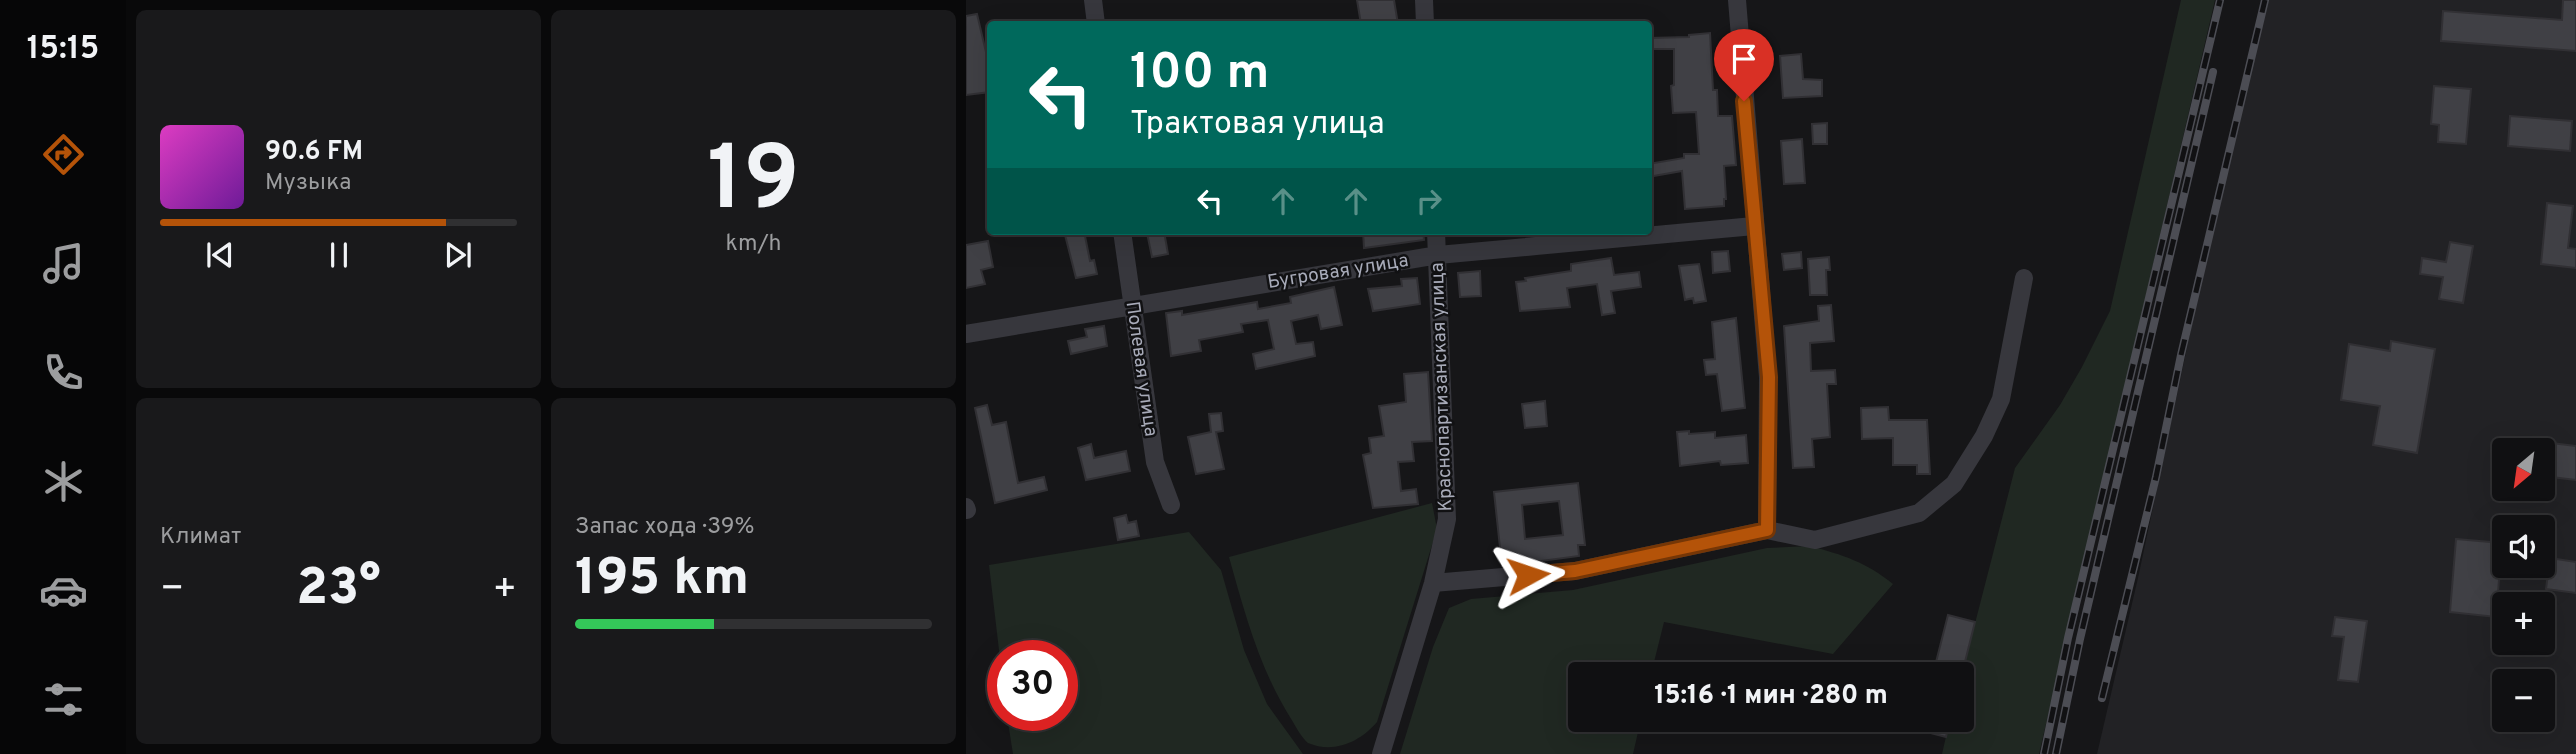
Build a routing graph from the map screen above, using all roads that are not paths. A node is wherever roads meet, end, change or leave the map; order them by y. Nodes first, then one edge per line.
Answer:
1 (1093, 0) edge
2 (1424, 0) edge
3 (1737, 0) edge
4 (1096, 21) edge
5 (1425, 21) edge
6 (1754, 226) junction
7 (1122, 235) edge
8 (1436, 235) edge
9 (1438, 255) junction
10 (2024, 278) dead end
11 (1131, 305) junction
12 (966, 334) edge
13 (1171, 505) dead end
14 (1767, 530) junction
15 (1433, 583) junction
16 (1381, 754) edge

1 - 4 street
2 - 5 street
3 - 6 street
6 - 9 street, Бугровая улица
6 - 14 street
7 - 11 street, Полевая улица
8 - 9 street, Краснопартизанская улица
9 - 11 street, Бугровая улица
9 - 15 street, Краснопартизанская улица
10 - 14 street
11 - 12 street, Бугровая улица
11 - 13 street, Полевая улица
14 - 15 street
15 - 16 street, Краснопартизанская улица

